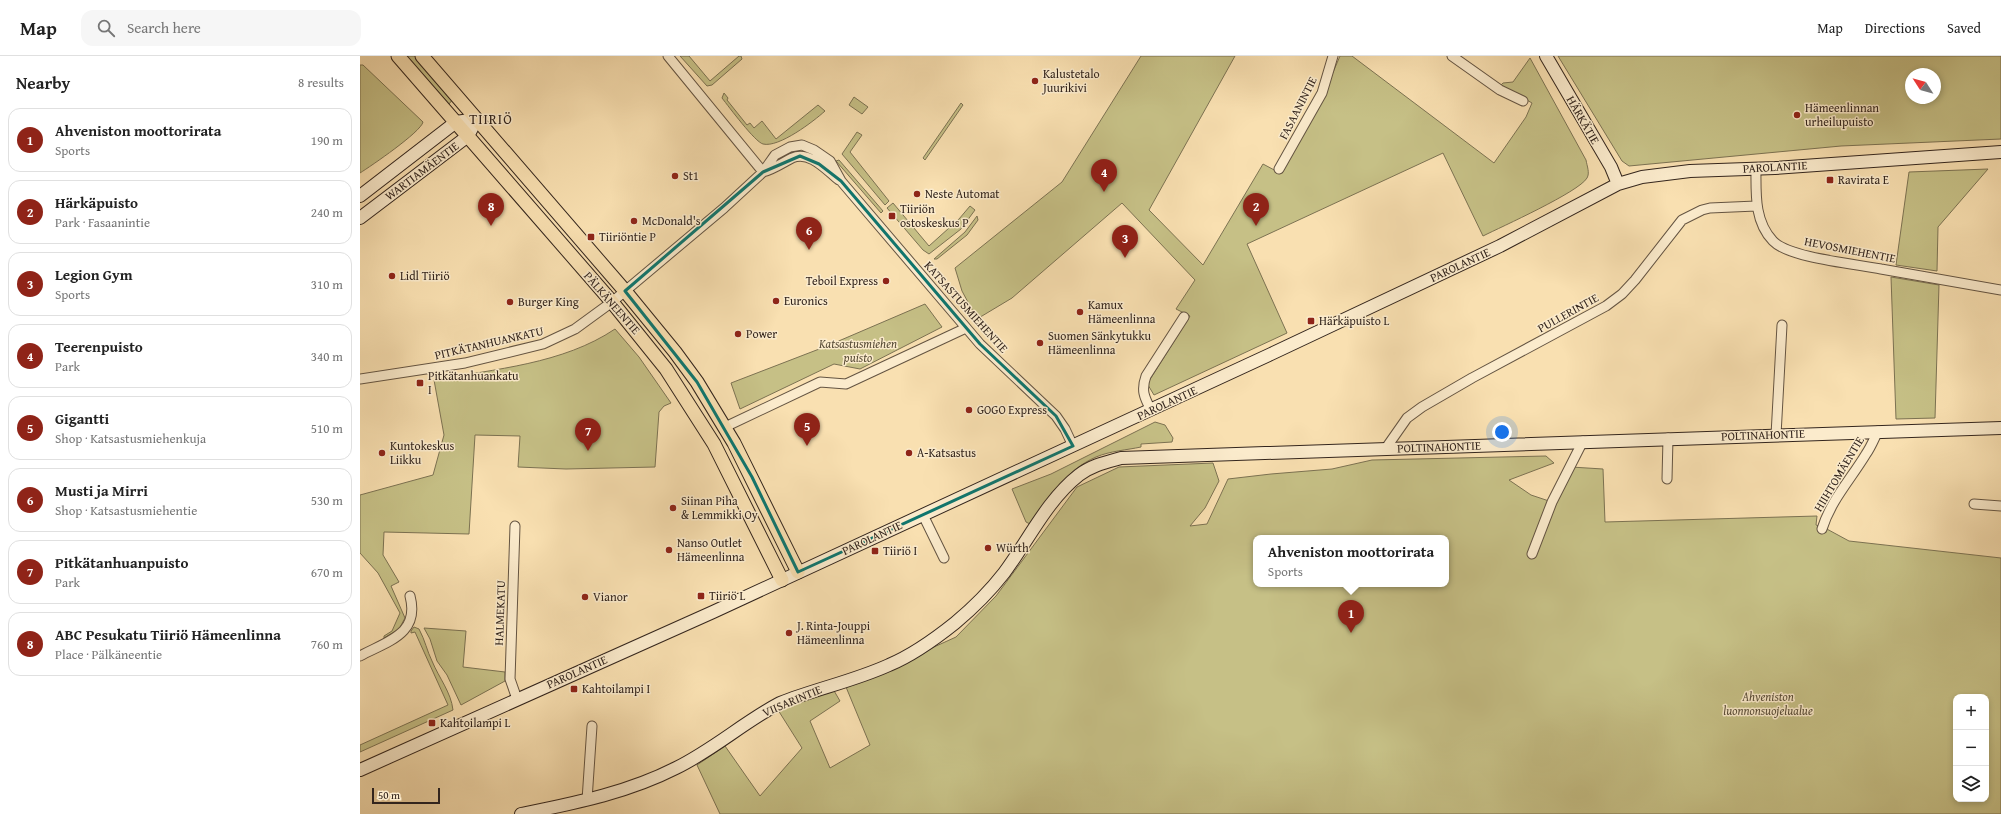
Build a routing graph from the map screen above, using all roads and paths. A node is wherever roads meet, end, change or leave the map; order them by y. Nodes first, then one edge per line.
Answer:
1 (398, 56) edge
2 (422, 56) edge
3 (668, 56) edge
4 (1334, 56) edge
5 (1452, 56) edge
6 (1546, 56) edge
7 (1523, 101) dead end
8 (477, 119) junction
9 (456, 122) junction
10 (468, 136) junction
11 (2001, 152) edge
12 (1756, 168) junction
13 (1278, 169) dead end
14 (763, 172) junction
15 (1618, 184) junction
16 (360, 196) edge
17 (1756, 206) junction
18 (360, 218) edge
19 (2001, 290) edge
20 (625, 291) junction
21 (612, 302) junction
22 (1184, 317) dead end
23 (1782, 325) dead end
24 (966, 328) junction
25 (360, 379) edge
26 (1151, 410) junction
27 (725, 427) junction
28 (2001, 428) edge
29 (1878, 431) junction
30 (1776, 435) junction
31 (1668, 438) junction
32 (1583, 441) junction
33 (1074, 446) junction
34 (1386, 448) junction
35 (1667, 479) dead end
36 (1974, 504) dead end
37 (2001, 506) edge
38 (923, 515) junction
39 (515, 526) dead end
40 (1822, 529) dead end
41 (1030, 536) joint
42 (1532, 554) dead end
43 (944, 558) dead end
44 (798, 572) junction
45 (782, 580) junction
46 (410, 596) dead end
47 (360, 656) edge
48 (517, 699) junction
49 (592, 726) dead end
50 (360, 770) edge
51 (587, 800) junction
52 (521, 814) edge

1 - 9 main road, PÄLKÄNEENTIE
2 - 8 main road, PÄLKÄNEENTIE
3 - 14 street
4 - 13 street, FASAANINTIE
5 - 7 street
6 - 15 main road, HÄRKÄTIE
8 - 9 main road
8 - 10 main road, WARTIAMÄENTIE
8 - 20 main road, PÄLKÄNEENTIE
9 - 10 main road, PÄLKÄNEENTIE
9 - 16 main road
10 - 18 main road, WARTIAMÄENTIE
10 - 21 main road, PÄLKÄNEENTIE
11 - 12 main road, PAROLANTIE
12 - 15 main road, PAROLANTIE
12 - 17 street, HEVOSMIEHENTIE
14 - 20 street, PITKÄTANHUANKATU
14 - 24 street, KATSASTUSMIEHENTIE
15 - 26 main road, PAROLANTIE
17 - 19 street, HEVOSMIEHENTIE
17 - 34 street, PULLERINTIE
20 - 21 street, PITKÄTANHUANKATU
20 - 27 main road, PÄLKÄNEENTIE
21 - 25 street, PITKÄTANHUANKATU
21 - 45 main road, PÄLKÄNEENTIE
22 - 26 street
23 - 30 street
24 - 27 street
24 - 33 street, KATSASTUSMIEHENTIE
26 - 33 main road, PAROLANTIE
27 - 44 main road, PÄLKÄNEENTIE
28 - 29 main road, POLTINAHONTIE
29 - 30 main road, POLTINAHONTIE
29 - 40 street, HIIHTOMÄENTIE
30 - 31 main road, POLTINAHONTIE
31 - 32 main road, POLTINAHONTIE
31 - 35 street
32 - 34 main road, POLTINAHONTIE
32 - 42 street
33 - 38 main road, PAROLANTIE
34 - 41 main road, POLTINAHONTIE
36 - 37 street
38 - 43 street
38 - 44 main road, PAROLANTIE
39 - 48 street, HALMEKATU
41 - 51 main road, VIISARINTIE
44 - 45 main road, PAROLANTIE
45 - 48 main road, PAROLANTIE
46 - 47 street
48 - 50 main road, PAROLANTIE
49 - 51 street
51 - 52 main road, VIISARINTIE

